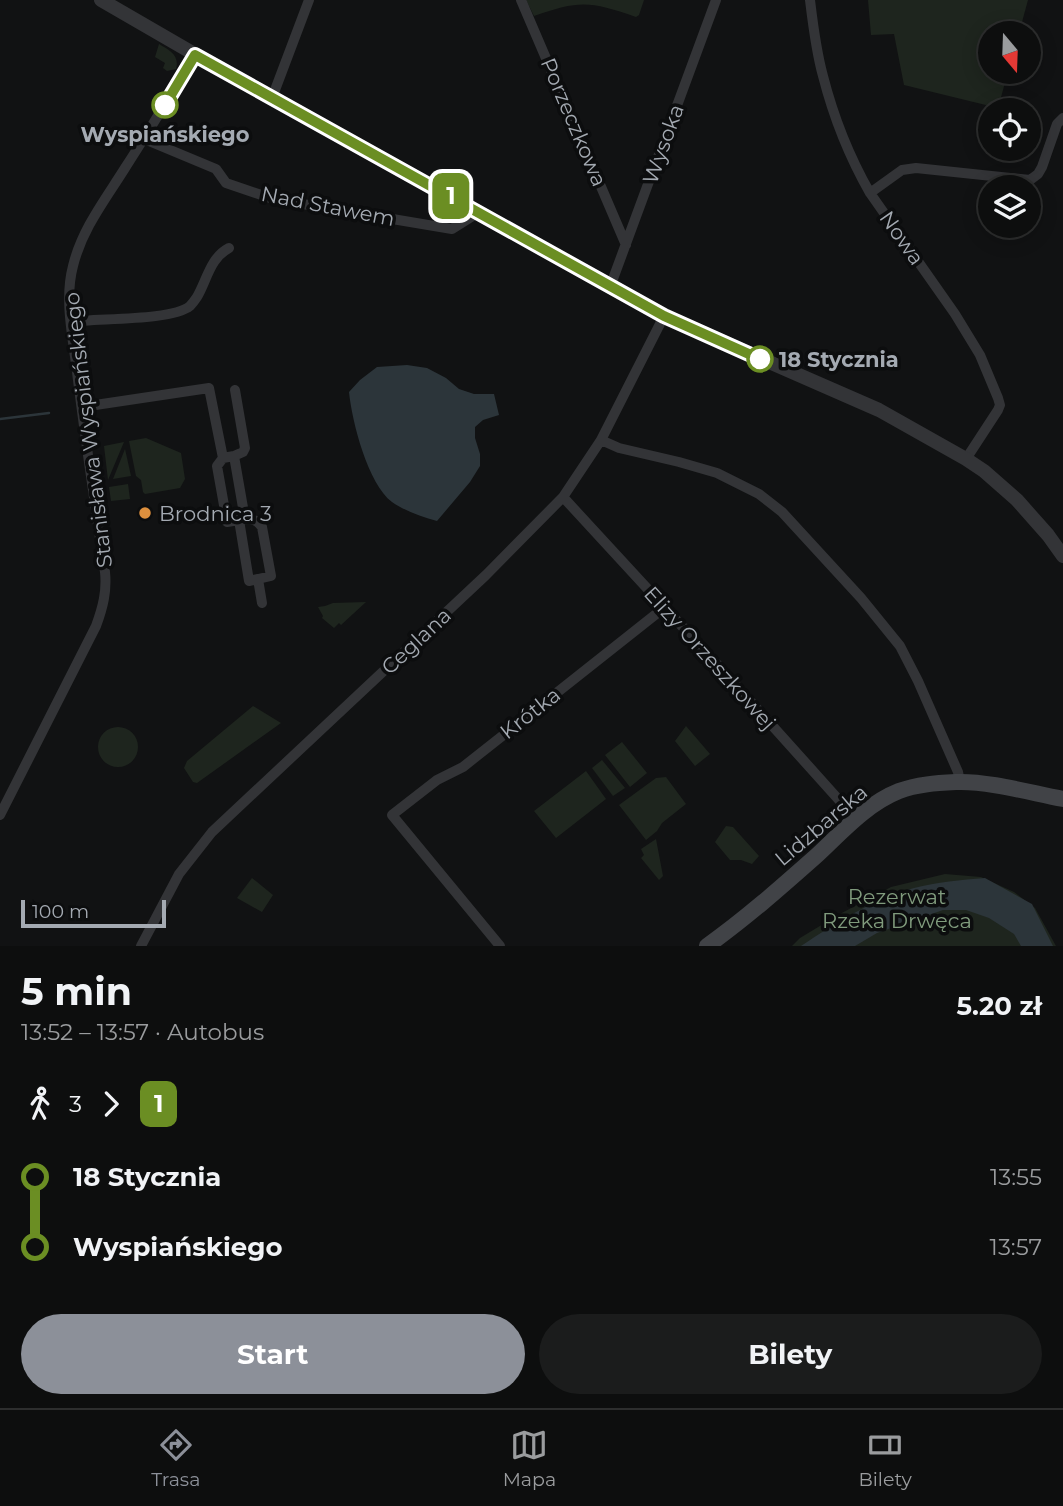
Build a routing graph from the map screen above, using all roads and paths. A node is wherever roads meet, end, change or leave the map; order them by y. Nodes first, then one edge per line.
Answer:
1 (309, 0) edge
2 (521, 0) edge
3 (716, 0) edge
4 (810, 0) edge
5 (108, 2) edge
6 (195, 55) junction
7 (272, 98) junction
8 (1063, 118) edge
9 (144, 139) junction
10 (870, 193) junction
11 (479, 212) junction
12 (626, 245) junction
13 (229, 248) dead end
14 (610, 287) junction
15 (664, 316) junction
16 (71, 322) junction
17 (235, 390) dead end
18 (82, 407) junction
19 (601, 440) junction
20 (229, 457) junction
21 (966, 459) junction
22 (563, 497) junction
23 (242, 519) junction
24 (1063, 556) edge
25 (258, 579) junction
26 (262, 603) dead end
27 (664, 607) junction
28 (960, 782) junction
29 (1063, 799) edge
30 (0, 815) edge
31 (856, 819) junction
32 (141, 946) edge
33 (500, 946) edge
34 (707, 946) edge

1 - 7 street
2 - 12 street, Porzeczkowa
3 - 12 street, Wysoka
4 - 10 street, Nowa
5 - 6 street
6 - 7 street
6 - 9 street, Stanisława Wyspiańskiego
7 - 11 street
8 - 10 street
9 - 11 street, Nad Stawem
9 - 16 street, Stanisława Wyspiańskiego
10 - 21 street, Nowa
11 - 14 street
12 - 14 street, Wysoka
13 - 16 street
14 - 15 street
15 - 19 street, Ceglana
15 - 21 street
16 - 18 street, Stanisława Wyspiańskiego
17 - 20 street
18 - 20 street
18 - 30 street, Stanisława Wyspiańskiego
19 - 22 street, Ceglana
19 - 28 street
20 - 23 street
20 - 23 street
21 - 24 street
22 - 27 street, Elizy Orzeszkowej
22 - 32 street, Ceglana
23 - 25 street
23 - 25 street
25 - 26 street
27 - 31 street, Elizy Orzeszkowej
27 - 33 street, Krótka
28 - 29 main road, Lidzbarska
28 - 31 main road, Lidzbarska
31 - 34 main road, Lidzbarska

